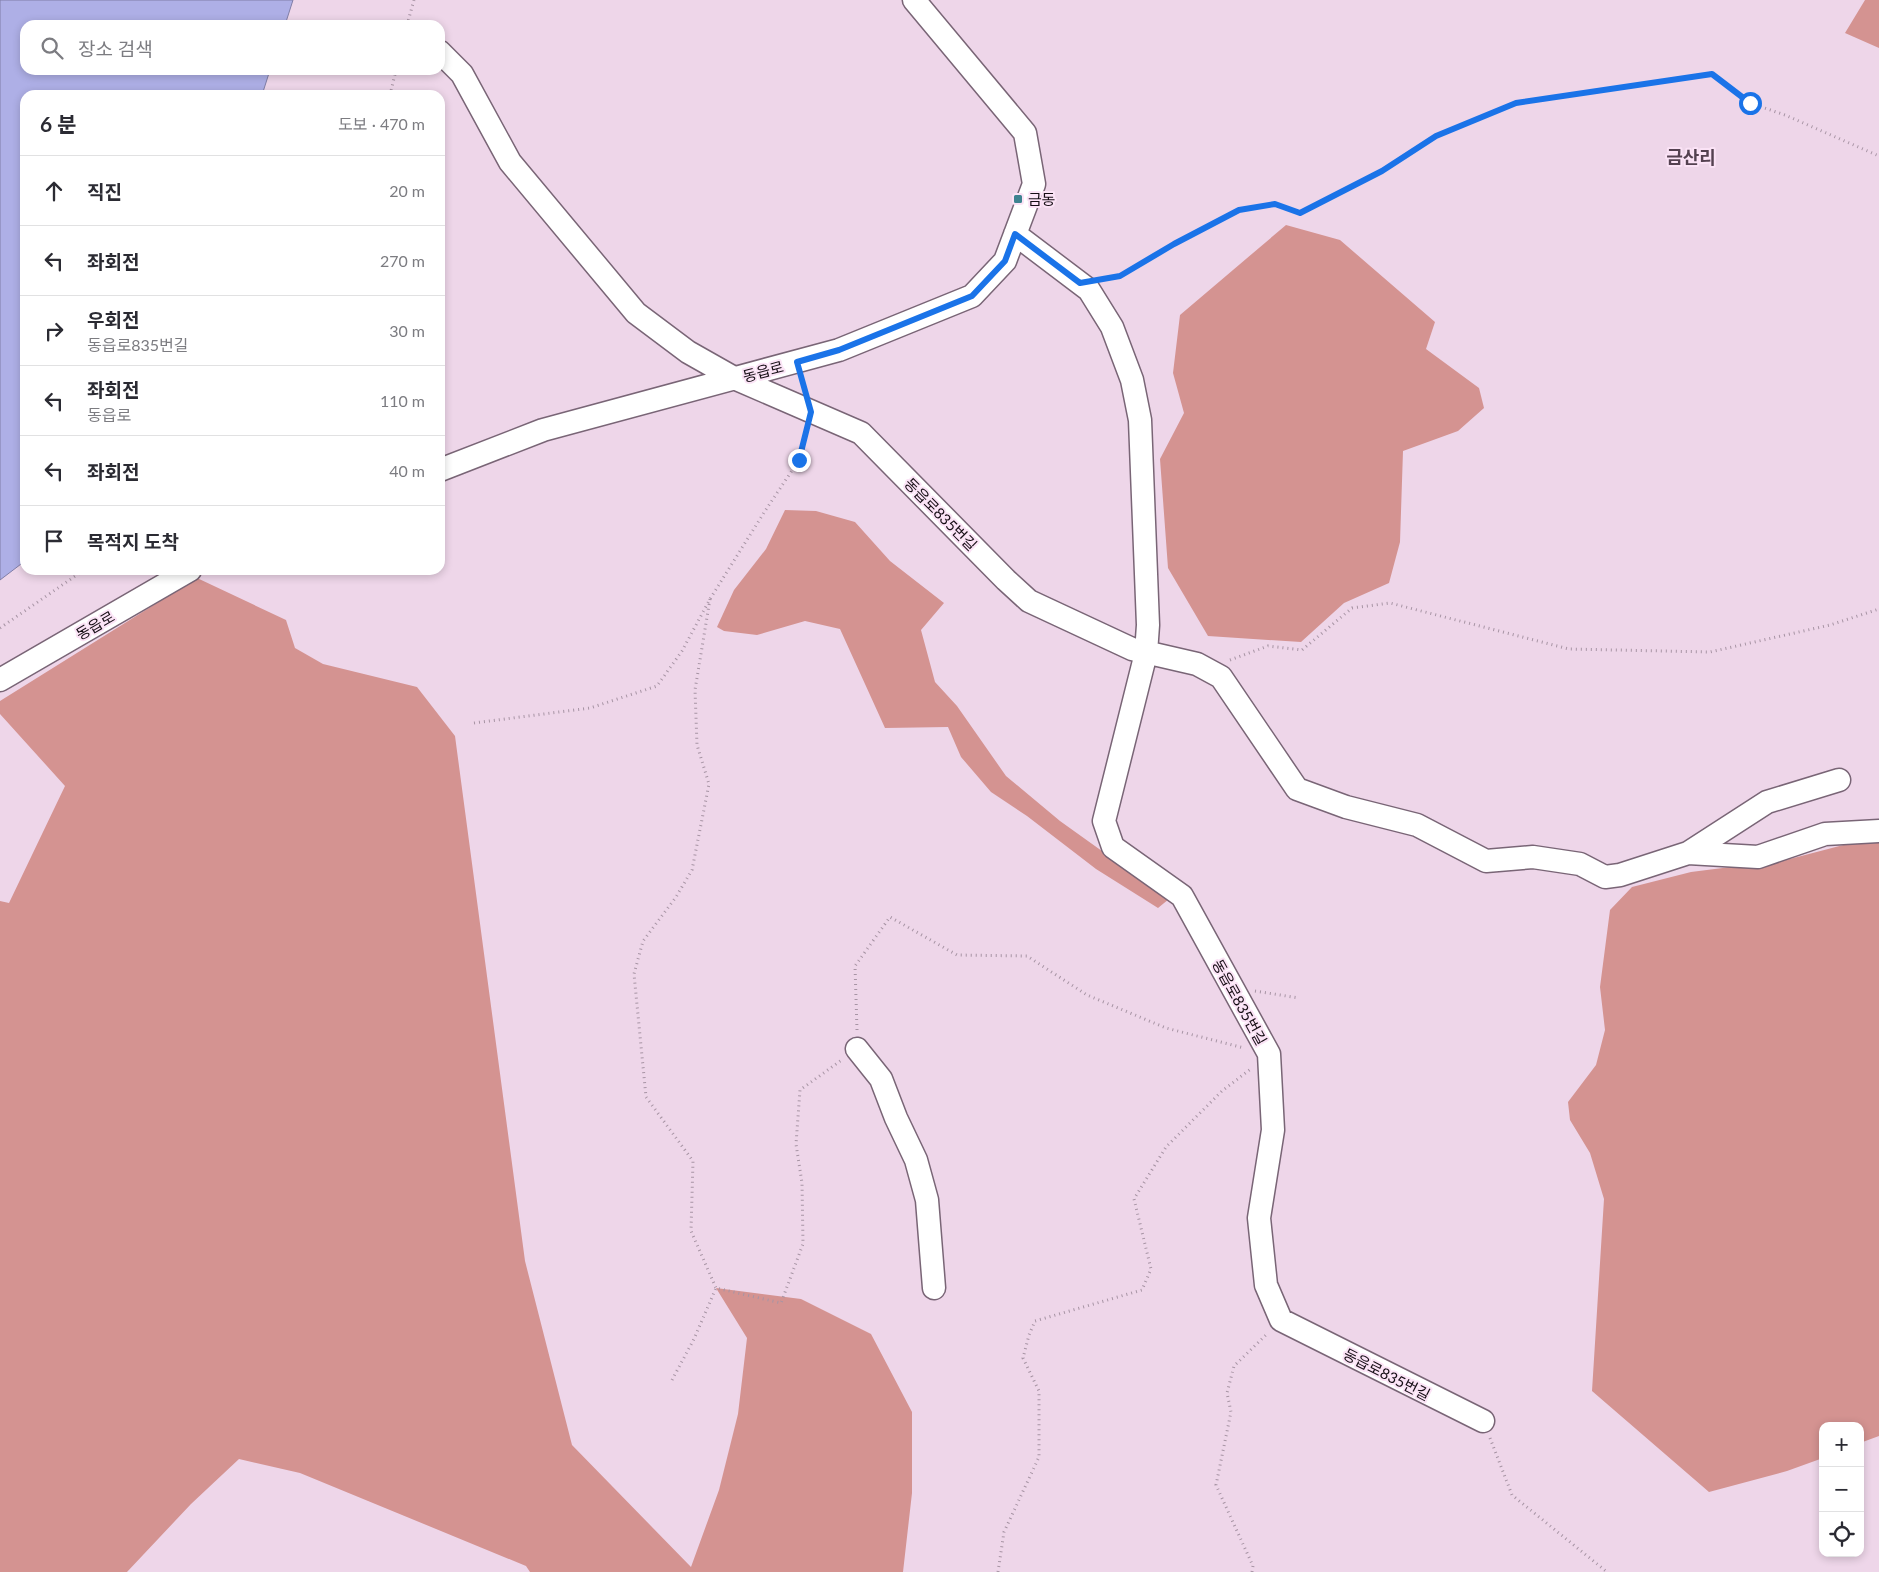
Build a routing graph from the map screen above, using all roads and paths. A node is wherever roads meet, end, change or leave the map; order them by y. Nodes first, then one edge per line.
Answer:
1 (414, 0) edge
2 (914, 0) edge
3 (408, 20) edge
4 (445, 57) edge
5 (395, 75) edge
6 (391, 90) edge
7 (1879, 156) edge
8 (1015, 234) junction
9 (1080, 283) junction
10 (734, 378) junction
11 (811, 412) junction
12 (445, 468) edge
13 (77, 575) edge
14 (181, 575) edge
15 (710, 599) junction
16 (1879, 609) edge
17 (0, 628) edge
18 (1146, 652) junction
19 (1206, 669) junction
20 (0, 680) edge
21 (474, 722) dead end
22 (1839, 780) dead end
23 (1879, 832) edge
24 (1688, 854) junction
25 (1232, 988) junction
26 (1299, 998) dead end
27 (857, 1049) dead end
28 (1269, 1054) junction
29 (716, 1288) dead end
30 (934, 1288) dead end
31 (1281, 1320) junction
32 (1483, 1422) joint
33 (998, 1572) edge
34 (1252, 1572) edge
35 (1607, 1572) edge

1 - 3 path
2 - 8 street, 동읍로
4 - 10 street, 동읍로835번길
5 - 6 path
7 - 9 path
8 - 9 street, 동읍로835번길
8 - 10 street, 동읍로
9 - 18 street, 동읍로835번길
10 - 11 street, 동읍로835번길
10 - 12 street, 동읍로
11 - 15 path
11 - 18 street, 동읍로835번길
13 - 17 path
14 - 20 street, 동읍로
15 - 21 path
15 - 29 path
16 - 19 path
18 - 19 street, 동읍로835번길
18 - 25 street, 동읍로835번길
19 - 24 street, 동읍로835번길
22 - 24 street
23 - 24 street, 동읍로835번길
25 - 26 path
25 - 28 street, 동읍로835번길
27 - 30 street
28 - 31 street, 동읍로835번길
28 - 33 path
31 - 32 street, 동읍로835번길
31 - 34 path
32 - 35 path

